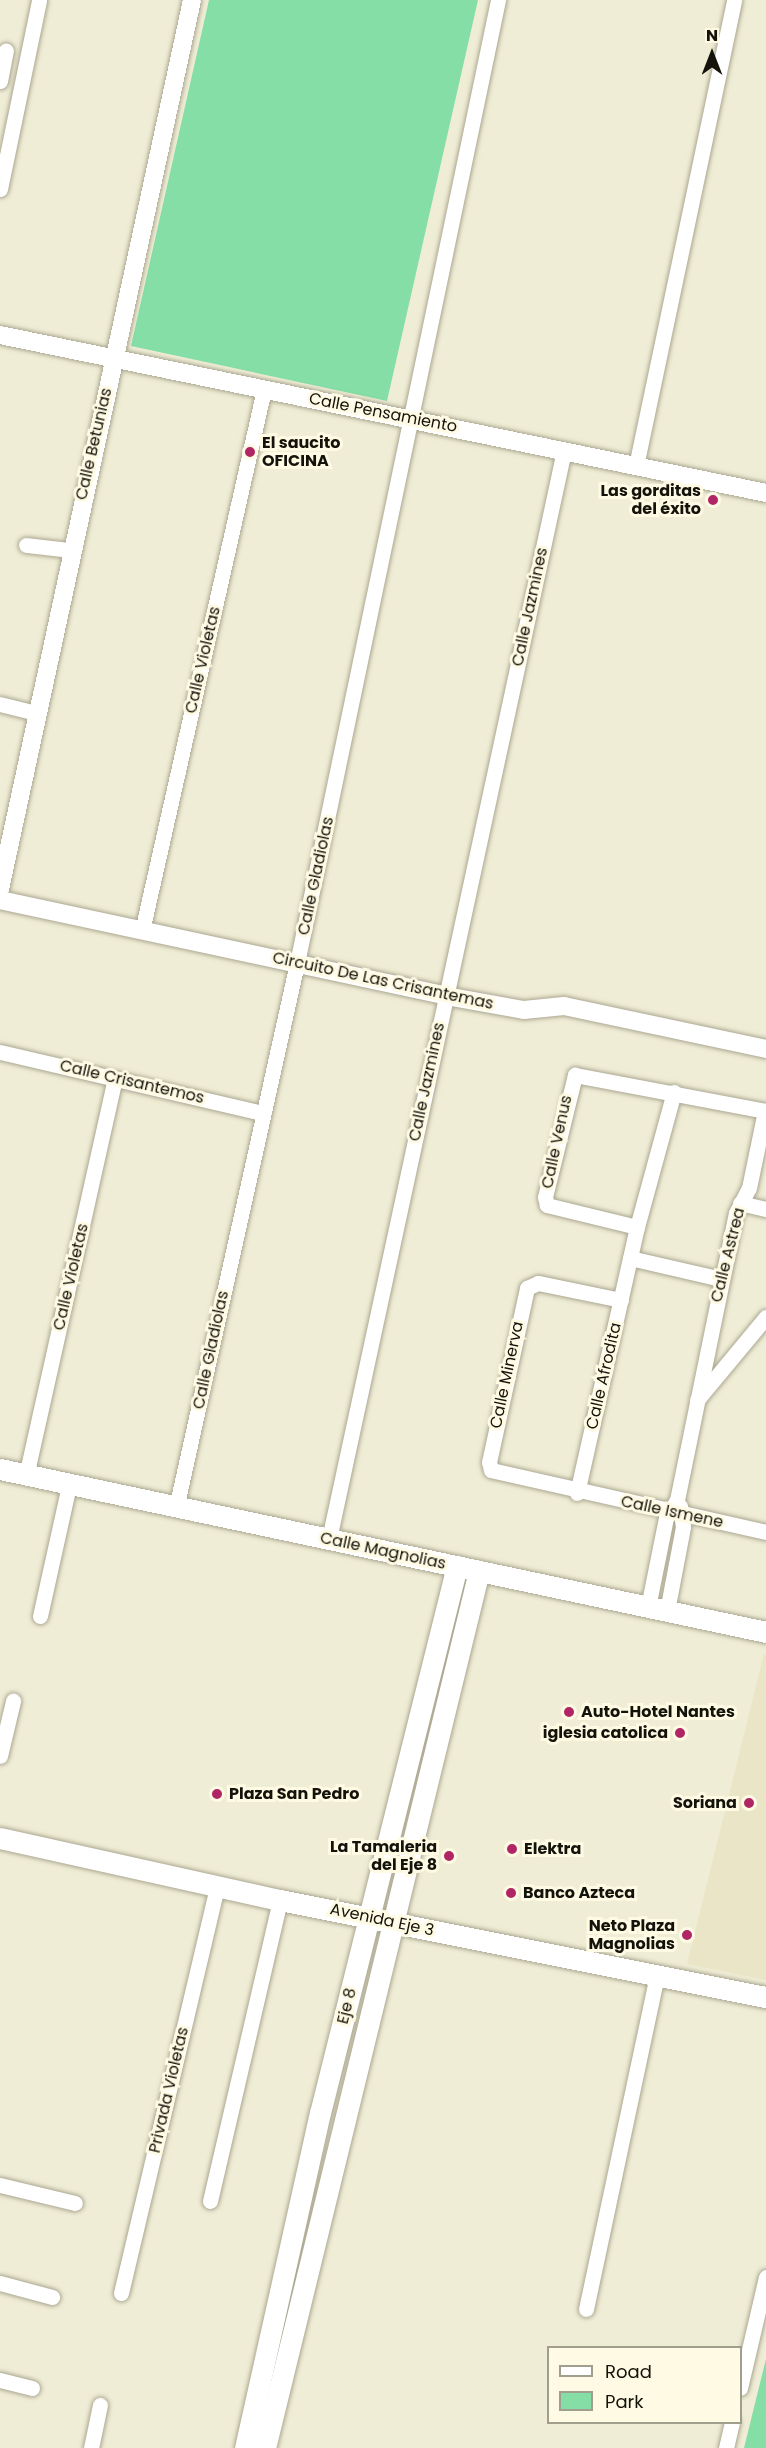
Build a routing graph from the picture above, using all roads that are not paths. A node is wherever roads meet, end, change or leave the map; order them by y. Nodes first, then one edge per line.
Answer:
1 (39, 0) edge
2 (192, 0) edge
3 (498, 0) edge
4 (734, 0) edge
5 (3, 51) edge
6 (28, 55) junction
7 (0, 81) edge
8 (0, 189) edge
9 (0, 335) edge
10 (113, 360) junction
11 (264, 389) junction
12 (413, 418) junction
13 (564, 450) junction
14 (636, 466) junction
15 (766, 493) edge
16 (26, 545) dead end
17 (70, 550) junction
18 (0, 705) edge
19 (37, 713) junction
20 (0, 889) edge
21 (0, 900) edge
22 (142, 931) junction
23 (297, 963) junction
24 (446, 996) junction
25 (766, 1049) edge
26 (0, 1052) edge
27 (115, 1078) junction
28 (674, 1092) junction
29 (765, 1111) edge
30 (263, 1113) junction
31 (740, 1203) junction
32 (766, 1209) edge
33 (637, 1227) junction
34 (630, 1258) junction
35 (721, 1279) junction
36 (621, 1300) junction
37 (766, 1317) edge
38 (696, 1401) junction
39 (0, 1469) edge
40 (26, 1476) junction
41 (69, 1485) junction
42 (578, 1492) junction
43 (176, 1508) junction
44 (676, 1509) junction
45 (766, 1532) edge
46 (329, 1539) junction
47 (457, 1566) junction
48 (479, 1571) junction
49 (658, 1609) junction
50 (40, 1616) dead end
51 (766, 1632) edge
52 (13, 1701) dead end
53 (0, 1756) edge
54 (0, 1838) edge
55 (217, 1887) junction
56 (280, 1900) junction
57 (370, 1917) junction
58 (391, 1922) junction
59 (657, 1976) junction
60 (766, 1997) edge
61 (0, 2185) edge
62 (210, 2201) dead end
63 (75, 2203) dead end
64 (766, 2277) edge
65 (0, 2283) edge
66 (121, 2293) dead end
67 (52, 2297) dead end
68 (586, 2309) dead end
69 (0, 2380) edge
70 (742, 2384) edge
71 (32, 2388) dead end
72 (100, 2405) dead end
73 (732, 2424) edge
74 (91, 2448) edge
75 (245, 2448) edge
76 (265, 2448) edge
77 (726, 2448) edge

1 - 6 street
2 - 10 street, Calle Betunias
3 - 12 street, Calle Gladiolas
4 - 14 street
5 - 6 street
5 - 7 street
6 - 8 street
9 - 10 street, Calle Pensamiento
10 - 11 street, Calle Pensamiento
10 - 17 street, Calle Betunias
11 - 12 street, Calle Pensamiento
11 - 22 street, Calle Violetas
12 - 13 street, Calle Pensamiento
12 - 23 street, Calle Gladiolas
13 - 14 street, Calle Pensamiento
13 - 24 street, Calle Jazmines
14 - 15 street, Calle Pensamiento
16 - 17 street
17 - 19 street, Calle Betunias
18 - 19 street
19 - 20 street, Calle Betunias
21 - 22 street, Circuito De Las Crisantemas
22 - 23 street, Circuito De Las Crisantemas
23 - 24 street, Circuito De Las Crisantemas
23 - 30 street, Calle Gladiolas
24 - 25 street, Circuito De Las Crisantemas
24 - 46 street, Calle Jazmines
26 - 27 street, Calle Crisantemos
27 - 30 street, Calle Crisantemos
27 - 40 street, Calle Violetas
28 - 29 street, Calle Venus
28 - 33 street, Calle Afrodita
28 - 33 street, Calle Venus
29 - 31 street, Calle Astrea
30 - 43 street, Calle Gladiolas
31 - 32 street
31 - 35 street, Calle Astrea
33 - 34 street, Calle Afrodita
34 - 35 street
34 - 36 street, Calle Afrodita
35 - 38 street, Calle Astrea
36 - 42 street, Calle Afrodita
36 - 42 street, Calle Minerva
37 - 38 street, Calle Astrea
38 - 44 street, Calle Astrea
39 - 40 main road, Calle Magnolias
40 - 41 main road, Calle Magnolias
41 - 43 main road, Calle Magnolias
41 - 50 street
42 - 44 street, Calle Ismene
43 - 46 main road, Calle Magnolias
44 - 45 street, Calle Ismene
44 - 49 street, Calle Astrea
46 - 47 main road, Calle Magnolias
47 - 48 main road, Calle Magnolias
47 - 57 main road, Eje 8
48 - 49 main road, Calle Magnolias
48 - 58 main road, Eje 8
49 - 51 main road, Calle Magnolias
52 - 53 street
54 - 55 main road, Avenida Eje 3
55 - 56 main road, Avenida Eje 3
55 - 66 street, Privada Violetas
56 - 57 main road, Avenida Eje 3
56 - 62 street
57 - 58 main road, Avenida Eje 3
57 - 75 main road, Eje 8
58 - 59 main road, Avenida Eje 3
58 - 76 main road, Eje 8
59 - 60 main road, Avenida Eje 3
59 - 68 street
61 - 63 street
64 - 70 street
65 - 67 street
69 - 71 street
72 - 74 street
73 - 77 street

